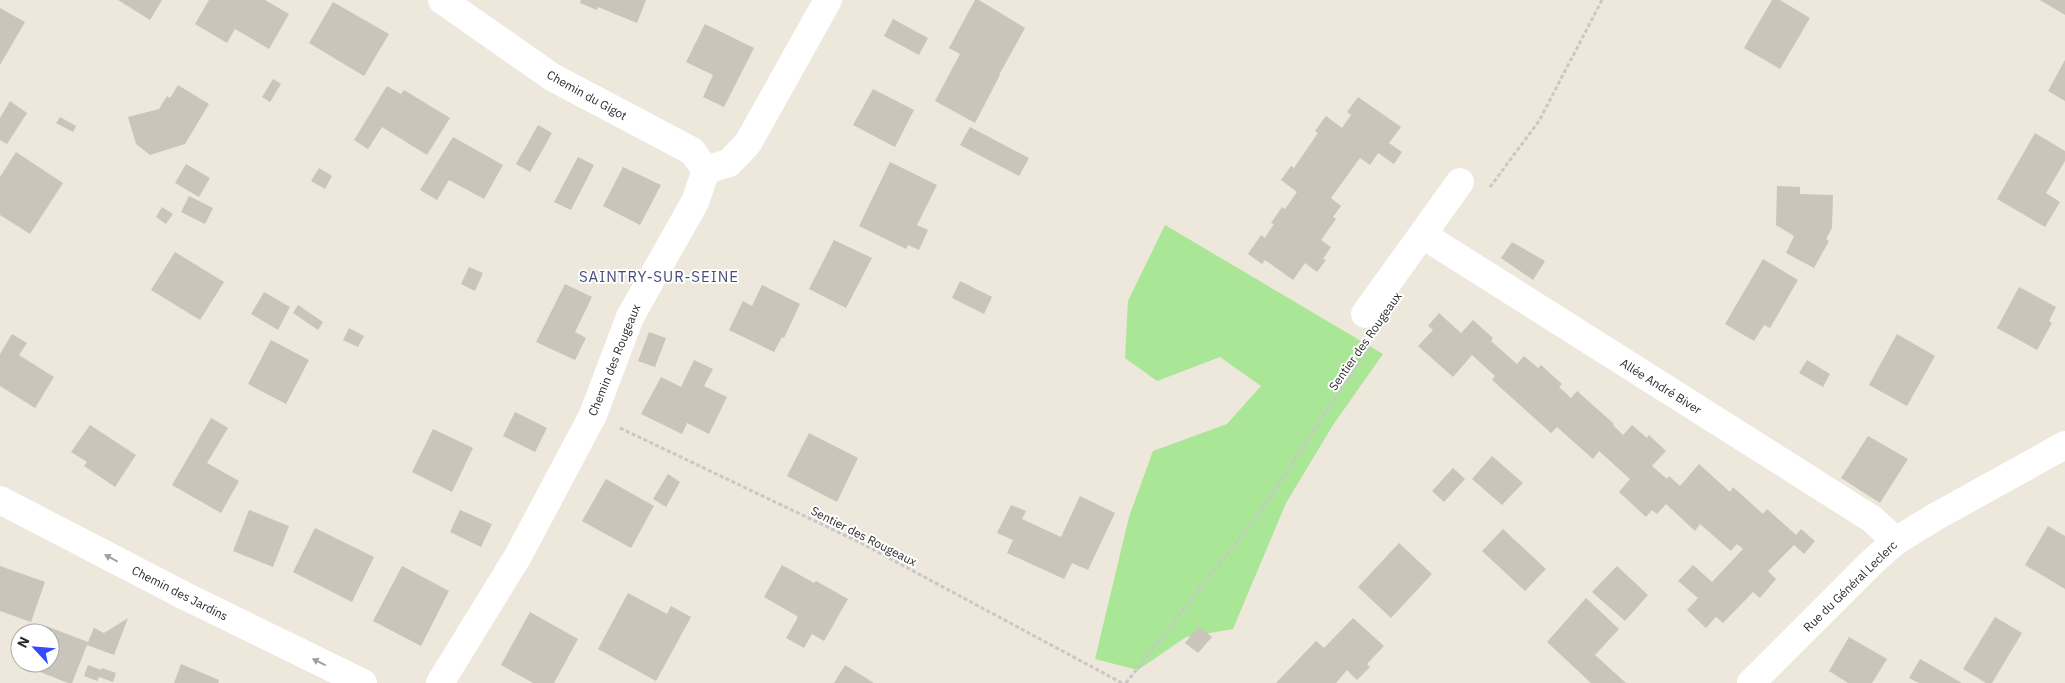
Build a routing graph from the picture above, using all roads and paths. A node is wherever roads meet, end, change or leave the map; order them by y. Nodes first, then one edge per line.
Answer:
1 (442, 0) edge
2 (828, 0) edge
3 (1602, 0) edge
4 (706, 170) junction
5 (1460, 182) dead end
6 (1486, 193) dead end
7 (1422, 235) junction
8 (1370, 326) joint
9 (593, 415) junction
10 (2065, 445) edge
11 (0, 500) edge
12 (1896, 541) junction
13 (363, 683) edge
14 (440, 683) edge
15 (1122, 683) edge
16 (1126, 683) edge
17 (1751, 683) edge

1 - 4 street, Chemin du Gigot
2 - 4 street
3 - 6 path
4 - 9 street, Chemin des Rougeaux
5 - 7 street
7 - 8 street
7 - 12 street, Allée André Biver
8 - 16 path, Sentier des Rougeaux
9 - 14 street, Chemin des Rougeaux
9 - 15 path, Sentier des Rougeaux
10 - 12 street, Rue du Général Leclerc
13 -> 11 street, Chemin des Jardins
12 - 17 street, Rue du Général Leclerc

